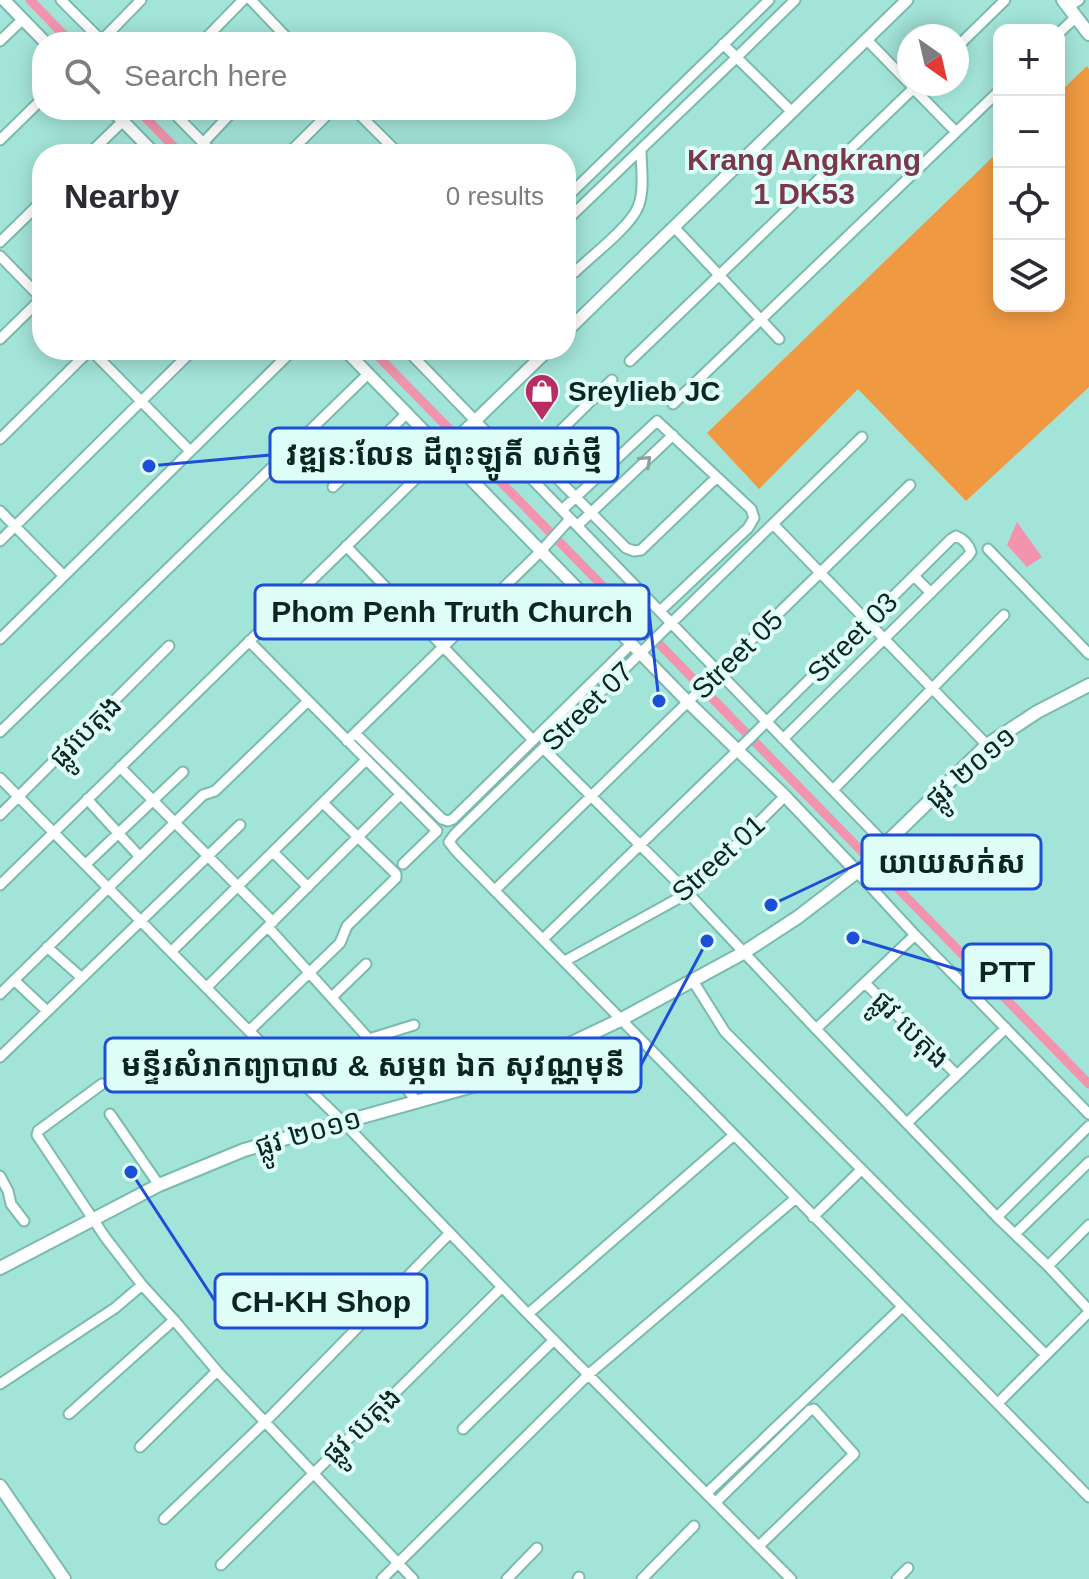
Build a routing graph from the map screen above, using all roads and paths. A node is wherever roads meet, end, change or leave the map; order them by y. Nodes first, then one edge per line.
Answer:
1 (4, 0) edge
2 (61, 0) edge
3 (141, 0) edge
4 (243, 0) edge
5 (251, 0) edge
6 (769, 0) edge
7 (795, 0) edge
8 (907, 0) edge
9 (1005, 0) edge
10 (1071, 6) edge
11 (23, 19) junction
12 (35, 32) edge
13 (92, 32) edge
14 (110, 32) edge
15 (212, 32) edge
16 (281, 32) edge
17 (1089, 34) edge
18 (969, 35) edge
19 (866, 39) junction
20 (0, 41) edge
21 (723, 44) junction
22 (737, 57) junction
23 (897, 69) edge
24 (902, 96) edge
25 (923, 96) edge
26 (994, 96) edge
27 (32, 109) edge
28 (792, 112) junction
29 (181, 120) edge
30 (225, 120) edge
31 (322, 120) edge
32 (364, 120) edge
33 (123, 121) joint
34 (956, 132) junction
35 (0, 140) edge
36 (203, 143) joint
37 (99, 144) edge
38 (145, 144) edge
39 (298, 144) edge
40 (387, 144) edge
41 (641, 149) junction
42 (576, 188) edge
43 (32, 211) edge
44 (576, 211) edge
45 (674, 227) junction
46 (0, 242) edge
47 (0, 256) edge
48 (576, 271) edge
49 (719, 276) junction
50 (32, 289) edge
51 (32, 309) edge
52 (760, 320) junction
53 (576, 322) edge
54 (0, 339) edge
55 (779, 339) dead end
56 (80, 360) edge
57 (100, 360) edge
58 (183, 360) edge
59 (283, 360) edge
60 (355, 360) edge
61 (416, 360) edge
62 (538, 360) edge
63 (630, 361) dead end
64 (368, 374) junction
65 (612, 380) dead end
66 (141, 401) junction
67 (673, 404) dead end
68 (407, 413) junction
69 (473, 422) junction
70 (673, 435) junction
71 (862, 437) dead end
72 (0, 439) edge
73 (447, 448) junction
74 (190, 451) junction
75 (716, 478) junction
76 (910, 485) dead end
77 (333, 487) dead end
78 (576, 496) junction
79 (562, 510) junction
80 (0, 511) edge
81 (591, 512) junction
82 (571, 523) junction
83 (773, 524) junction
84 (15, 526) junction
85 (0, 541) edge
86 (346, 546) junction
87 (544, 548) junction
88 (988, 549) dead end
89 (820, 573) junction
90 (64, 576) junction
91 (914, 576) junction
92 (931, 593) junction
93 (660, 611) junction
94 (1004, 615) dead end
95 (868, 622) junction
96 (669, 626) junction
97 (0, 639) edge
98 (885, 639) junction
99 (249, 641) junction
100 (631, 644) junction
101 (169, 646) dead end
102 (443, 648) junction
103 (643, 651) junction
104 (1089, 654) edge
105 (717, 674) junction
106 (1089, 685) edge
107 (933, 689) junction
108 (691, 700) junction
109 (308, 701) junction
110 (766, 723) junction
111 (0, 732) edge
112 (351, 737) junction
113 (783, 739) junction
114 (533, 740) junction
115 (987, 745) junction
116 (544, 749) junction
117 (740, 749) junction
118 (366, 760) junction
119 (120, 767) junction
120 (183, 772) dead end
121 (0, 778) edge
122 (833, 790) junction
123 (401, 794) junction
124 (591, 796) junction
125 (785, 796) junction
126 (19, 797) junction
127 (87, 799) junction
128 (154, 800) junction
129 (323, 803) junction
130 (0, 815) edge
131 (175, 822) junction
132 (240, 825) dead end
133 (54, 832) junction
134 (119, 833) junction
135 (358, 838) junction
136 (640, 845) junction
137 (883, 846) junction
138 (273, 852) junction
139 (208, 856) junction
140 (140, 857) junction
141 (86, 864) junction
142 (403, 864) dead end
143 (859, 870) junction
144 (2, 880) edge
145 (239, 886) junction
146 (109, 887) junction
147 (308, 887) junction
148 (495, 890) junction
149 (688, 893) junction
150 (142, 920) junction
151 (270, 925) junction
152 (915, 935) junction
153 (543, 939) junction
154 (47, 947) junction
155 (172, 951) junction
156 (743, 953) junction
157 (565, 961) junction
158 (366, 964) dead end
159 (310, 973) junction
160 (0, 978) edge
161 (82, 978) junction
162 (693, 981) junction
163 (865, 983) junction
164 (7, 986) edge
165 (207, 987) junction
166 (332, 997) junction
167 (47, 1011) junction
168 (620, 1020) junction
169 (414, 1025) dead end
170 (1006, 1028) junction
171 (816, 1029) junction
172 (249, 1031) junction
173 (369, 1039) junction
174 (0, 1057) edge
175 (957, 1075) junction
176 (102, 1084) dead end
177 (417, 1102) junction
178 (110, 1114) dead end
179 (1089, 1114) edge
180 (343, 1122) junction
181 (907, 1123) junction
182 (1089, 1126) edge
183 (734, 1135) junction
184 (1089, 1162) edge
185 (861, 1170) junction
186 (0, 1176) edge
187 (159, 1185) junction
188 (796, 1198) junction
189 (813, 1217) junction
190 (997, 1217) junction
191 (95, 1220) junction
192 (24, 1221) dead end
193 (1089, 1225) edge
194 (450, 1233) junction
195 (1015, 1234) junction
196 (1048, 1266) junction
197 (0, 1268) edge
198 (142, 1285) junction
199 (502, 1287) junction
200 (902, 1307) junction
201 (1089, 1311) edge
202 (528, 1314) junction
203 (174, 1320) junction
204 (554, 1340) junction
205 (1046, 1355) junction
206 (217, 1371) junction
207 (589, 1374) junction
208 (0, 1384) edge
209 (998, 1403) junction
210 (69, 1414) dead end
211 (265, 1422) junction
212 (463, 1429) dead end
213 (140, 1447) dead end
214 (312, 1473) junction
215 (0, 1486) edge
216 (707, 1493) junction
217 (1089, 1497) edge
218 (716, 1502) junction
219 (164, 1519) dead end
220 (694, 1526) dead end
221 (759, 1546) junction
222 (537, 1548) dead end
223 (398, 1563) junction
224 (221, 1565) dead end
225 (908, 1568) dead end
226 (64, 1579) edge
227 (382, 1579) edge
228 (413, 1579) edge
229 (507, 1579) edge
230 (642, 1579) edge
231 (791, 1579) edge
232 (897, 1579) edge

1 - 11 street
2 - 13 street
3 - 14 street
4 - 15 street
5 - 16 street
6 - 21 street
7 - 22 street
8 - 19 street
9 - 18 street
10 - 17 main road
11 - 12 street
11 - 20 street
19 - 23 street
19 - 28 street
21 - 22 street
21 - 42 street
22 - 28 street
22 - 41 street
24 - 49 street
25 - 34 street
26 - 34 street
27 - 35 street
28 - 45 street
29 - 36 street
30 - 36 street
31 - 39 street
32 - 40 street
33 - 37 street
33 - 38 street
34 - 52 street
41 - 44 street
41 - 48 street
43 - 46 street
45 - 49 street
45 - 53 street
47 - 50 street
49 - 52 street
49 - 63 street
51 - 54 street
52 - 55 street
52 - 67 street
56 - 72 street
57 - 66 street
58 - 66 street
59 - 74 street
60 - 64 street
61 - 69 street
62 - 69 street
64 - 68 street
64 - 111 street
65 - 78 street
66 - 74 street
66 - 84 street
68 - 73 street
68 - 77 street
69 - 73 street
69 - 79 street
70 - 75 street
70 - 78 street
81 -> 70 street
71 - 83 street, Street 07
73 - 86 street
73 - 87 street
74 - 90 street
75 - 81 street
75 - 93 street
76 - 89 street, Street 05
78 - 79 street
78 - 81 street
79 - 82 street
80 - 84 street
81 - 82 street
82 - 87 street
82 - 93 street
83 - 89 street
83 - 96 street, Street 07
84 - 85 street
84 - 90 street
86 - 99 street
86 - 102 street
87 - 100 street
87 - 102 street
88 - 104 street
89 - 95 street
89 - 105 street, Street 05
90 - 97 street
91 - 92 street
91 - 92 street, Street 03
91 - 95 street, Street 03
92 - 98 street, Street 03
93 - 96 street
94 - 107 street
95 - 98 street
95 - 110 street, Street 03
96 - 103 street, Street 07
96 - 105 street
98 - 107 street
98 - 113 street, Street 03
99 - 109 street
99 - 119 street
100 - 103 street
100 - 114 street
101 - 126 street, ផ្លូវបេតុង
102 - 112 street
102 - 114 street
103 - 108 street
103 - 116 street, Street 07
105 - 108 street, Street 05
105 - 110 street
106 - 115 main road, ផ្លូវ ២០១១
107 - 115 street
107 - 122 street
108 - 117 street
108 - 124 street, Street 05
109 - 112 street
109 - 131 street
110 - 113 street
110 - 117 street, Street 03
112 - 114 street
112 - 118 street
113 - 122 street
115 - 137 main road, ផ្លូវ ២០១១
116 - 124 street
116 - 148 street, Street 07
117 - 125 street
117 - 136 street, Street 03
118 - 123 street
118 - 129 street
119 - 127 street
119 - 128 street
120 - 128 street
121 - 126 street
122 - 137 street
123 - 135 street
123 - 142 street
124 - 136 street
124 - 148 street, Street 05
125 - 143 street
125 - 149 street, Street 01
126 - 130 street, ផ្លូវបេតុង
126 - 133 street
127 - 133 street
127 - 134 street
128 - 131 street
128 - 134 street
129 - 135 street
129 - 138 street
131 - 139 street
131 - 140 street
132 - 139 street
133 - 141 street
133 - 144 street
134 - 140 street
134 - 141 street
135 - 147 street
135 - 159 street
136 - 149 street
136 - 153 street, Street 03
137 - 143 street, ផ្លូវ ២០១១
138 - 145 street
138 - 147 street
139 - 145 street
139 - 150 street
140 - 146 street
141 - 146 street
143 - 152 street
143 - 156 main road, ផ្លូវ ២០១១
145 - 151 street
145 - 155 street
146 - 150 street
146 - 154 street
147 - 151 street
148 - 153 street
149 - 156 street
149 - 157 street, Street 01
150 - 155 street
150 - 161 street
151 - 159 street
151 - 165 street
152 - 163 street
152 - 170 street
153 - 157 street
154 - 161 street
154 - 164 street
155 - 165 street
156 - 162 main road, ផ្លូវ ២០១១
156 - 171 street
157 - 168 street
158 - 166 street
159 - 166 street
159 - 172 street
160 - 164 street
161 - 167 street
162 - 168 main road, ផ្លូវ ២០១១
162 - 185 street
163 - 171 street
163 - 175 street, ផ្លូវ បេតុង
164 - 167 street
165 - 172 street
166 - 173 street
167 - 174 street
168 - 177 main road, ផ្លូវ ២០១១
168 - 183 street
169 - 173 street
170 - 175 street
170 - 179 street
171 - 181 street
172 - 180 street
173 - 177 street
175 - 181 street
176 - 191 street
177 - 180 main road, ផ្លូវ ២០១១
178 - 187 street
180 - 187 main road, ផ្លូវ ២០១១
180 - 194 street
181 - 190 street
182 - 190 street
183 - 188 street
183 - 202 street
184 - 195 street
185 - 189 street
185 - 205 street
186 - 192 street
187 - 191 main road, ផ្លូវ ២០១១
188 - 189 street
188 - 207 street
189 - 200 street
190 - 195 street
191 - 197 main road, ផ្លូវ ២០១១
191 - 198 street
193 - 196 street
194 - 199 street
194 - 211 street
195 - 196 street
196 - 201 street
198 - 203 street
198 - 208 street
199 - 202 street
199 - 214 street, ផ្លូវ បេតុង
200 - 209 street
200 - 216 street
201 - 205 street
202 - 204 street
203 - 206 street
203 - 210 street
204 - 207 street
204 - 212 street
205 - 209 street
206 - 211 street
206 - 213 street
207 - 216 street
207 - 223 street
209 - 217 street
211 - 214 street
211 - 219 street
214 - 223 street
214 - 224 street, ផ្លូវ បេតុង
215 - 226 main road
216 - 218 street
218 - 221 street
218 - 221 street
220 - 230 street
221 - 231 street
222 - 229 street
223 - 227 street
223 - 228 street
225 - 232 street

